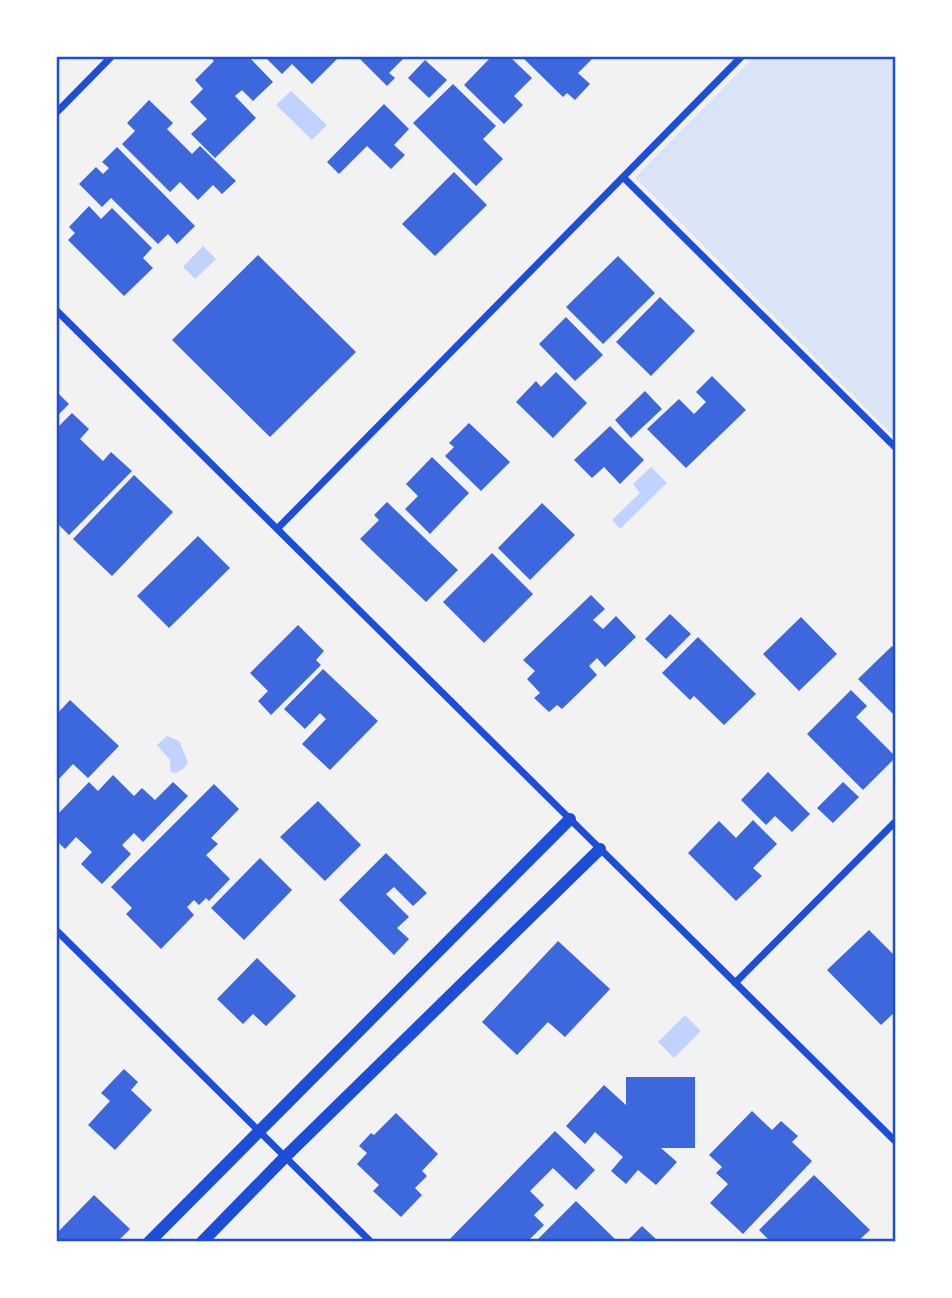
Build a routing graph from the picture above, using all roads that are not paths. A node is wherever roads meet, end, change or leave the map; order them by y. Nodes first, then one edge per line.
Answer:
1 (112, 56) edge
2 (742, 56) edge
3 (56, 113) edge
4 (623, 177) junction
5 (56, 310) edge
6 (896, 448) edge
7 (276, 529) junction
8 (570, 819) junction
9 (896, 821) edge
10 (600, 849) junction
11 (56, 930) edge
12 (735, 983) junction
13 (259, 1131) junction
14 (896, 1142) edge
15 (285, 1157) junction
16 (149, 1242) edge
17 (202, 1242) edge
18 (371, 1242) edge

1 - 3 street
2 - 4 street
4 - 6 street
4 - 7 street
5 - 7 street
7 - 8 street
8 - 10 street
8 - 13 street
9 - 12 street
10 - 12 street
10 - 15 street
11 - 13 street
12 - 14 street
13 - 15 street
13 - 16 street
15 - 17 street
15 - 18 street

